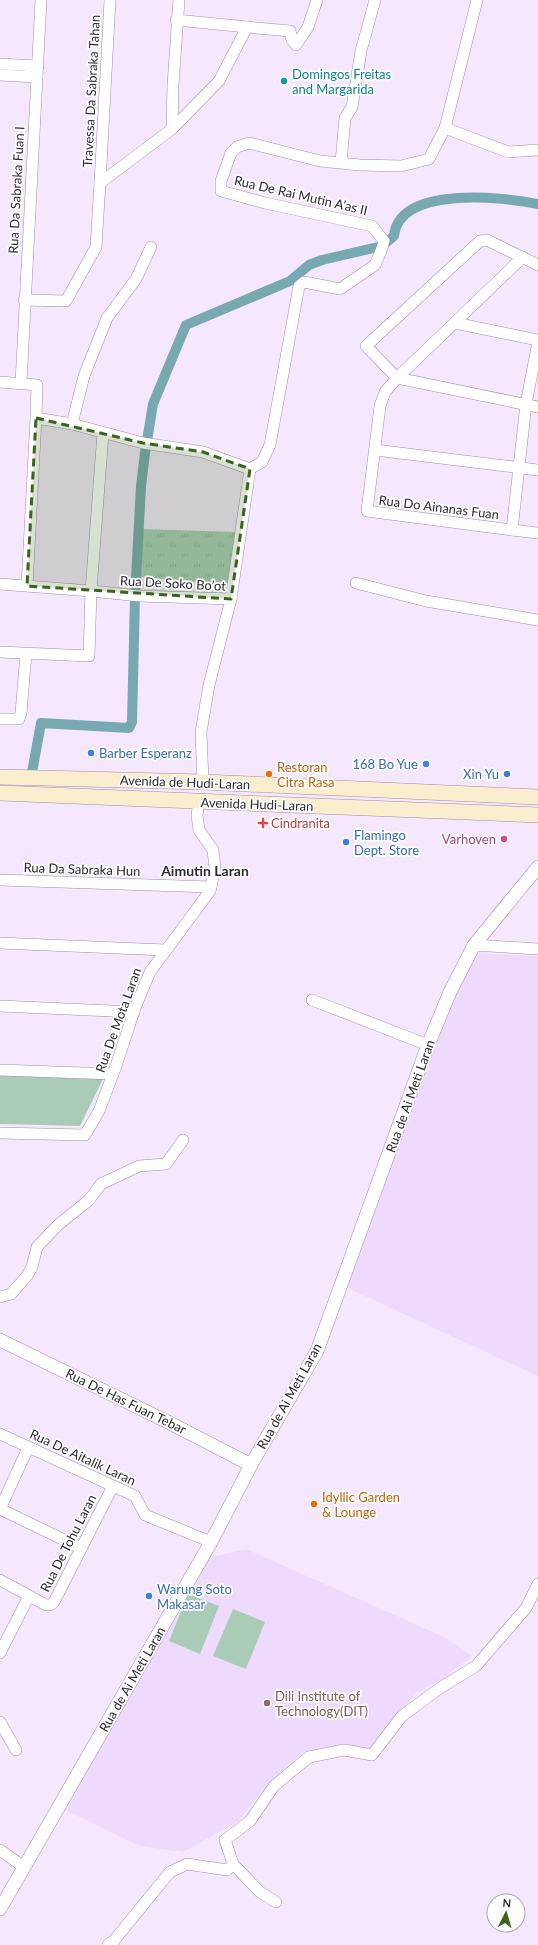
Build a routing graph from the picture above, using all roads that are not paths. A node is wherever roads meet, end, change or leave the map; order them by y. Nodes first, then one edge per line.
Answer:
1 (41, 0) edge
2 (110, 0) edge
3 (179, 0) edge
4 (317, 0) edge
5 (375, 0) edge
6 (477, 0) edge
7 (176, 20) junction
8 (247, 27) junction
9 (0, 64) edge
10 (38, 71) junction
11 (0, 75) edge
12 (446, 128) junction
13 (172, 130) junction
14 (538, 150) edge
15 (341, 162) junction
16 (100, 183) junction
17 (151, 247) dead end
18 (523, 257) junction
19 (538, 264) edge
20 (24, 300) junction
21 (455, 323) junction
22 (538, 341) edge
23 (397, 378) junction
24 (0, 382) edge
25 (21, 383) junction
26 (526, 404) junction
27 (538, 407) edge
28 (36, 418) junction
29 (72, 424) junction
30 (103, 432) junction
31 (374, 450) junction
32 (519, 467) junction
33 (250, 469) junction
34 (538, 470) edge
35 (512, 530) junction
36 (538, 533) edge
37 (356, 583) dead end
38 (0, 584) edge
39 (27, 586) junction
40 (91, 591) junction
41 (231, 599) junction
42 (538, 620) edge
43 (0, 652) edge
44 (26, 654) junction
45 (0, 719) edge
46 (0, 777) edge
47 (203, 782) junction
48 (0, 793) edge
49 (538, 797) edge
50 (199, 802) junction
51 (538, 815) edge
52 (538, 867) edge
53 (0, 880) edge
54 (211, 886) junction
55 (0, 943) edge
56 (474, 945) junction
57 (538, 949) edge
58 (164, 950) junction
59 (312, 1000) dead end
60 (0, 1006) edge
61 (134, 1012) junction
62 (428, 1045) junction
63 (0, 1070) edge
64 (113, 1074) junction
65 (0, 1133) edge
66 (183, 1140) dead end
67 (0, 1297) edge
68 (0, 1340) edge
69 (0, 1434) edge
70 (28, 1448) junction
71 (251, 1465) junction
72 (113, 1486) junction
73 (0, 1509) edge
74 (211, 1542) junction
75 (81, 1548) junction
76 (0, 1580) edge
77 (538, 1584) edge
78 (29, 1596) junction
79 (0, 1653) edge
80 (0, 1722) edge
81 (16, 1750) dead end
82 (0, 1850) edge
83 (233, 1864) junction
84 (24, 1867) junction
85 (276, 1902) dead end
86 (0, 1909) edge
87 (110, 1944) edge

1 - 10 street, Rua Da Sabraka Fuan I
2 - 16 street, Travessa Da Sabraka Tahan
3 - 7 street
4 - 8 street
5 - 15 street
6 - 12 street, Rua De Rai Mutin A’as II
7 - 8 street
7 - 13 street
8 - 13 street
9 - 10 street
10 - 11 street
10 - 20 street, Rua Da Sabraka Fuan I
12 - 14 street
12 - 15 street, Rua De Rai Mutin A’as II
13 - 16 street
15 - 33 street, Rua De Rai Mutin A’as II
16 - 20 street, Travessa Da Sabraka Tahan
17 - 29 street
18 - 19 street
18 - 21 street, Rua Do Ainanas Fuan
18 - 23 street
20 - 25 street, Rua Da Sabraka Fuan I
21 - 22 street
21 - 23 street, Rua Do Ainanas Fuan
22 - 26 street, Rua Do Ainanas Fuan
23 - 26 street
23 - 31 street, Rua Do Ainanas Fuan
24 - 25 street
25 - 28 street
26 - 27 street
26 - 32 street, Rua Do Ainanas Fuan
28 - 29 street
28 - 39 street
29 - 30 street
30 - 33 street
30 - 40 street
31 - 32 street
31 - 35 street, Rua Do Ainanas Fuan
32 - 34 street
32 - 35 street, Rua Do Ainanas Fuan
33 - 41 street
35 - 36 street
37 - 42 street
38 - 39 street, Rua De Soko Bo’ot
39 - 40 street, Rua De Soko Bo’ot
40 - 41 street, Rua De Soko Bo’ot
40 - 44 street
41 - 47 street, Rua De Soko Bo’ot
43 - 44 street
44 - 45 street
46 - 47 main road, Avenida de Hudi-Laran
47 - 49 main road, Avenida de Hudi-Laran
48 - 50 main road, Avenida Hudi-Laran
50 - 51 main road, Avenida Hudi-Laran
50 - 54 street, Rua De Mota Laran
52 - 56 street, Rua de Ai Meti Laran
53 - 54 street, Rua Da Sabraka Hun
54 - 58 street, Rua De Mota Laran
55 - 58 street
56 - 57 street
56 - 62 street, Rua de Ai Meti Laran
58 - 61 street, Rua De Mota Laran
59 - 62 street
60 - 61 street
61 - 64 street, Rua De Mota Laran
62 - 71 street, Rua de Ai Meti Laran
63 - 64 street
64 - 65 street, Rua De Mota Laran
66 - 67 street
68 - 71 street, Rua De Has Fuan Tebar
69 - 70 street, Rua De Aitalik Laran
70 - 72 street, Rua De Aitalik Laran
70 - 73 street
71 - 74 street, Rua de Ai Meti Laran
72 - 74 street, Rua De Aitalik Laran
72 - 75 street, Rua De Tohu Laran
73 - 75 street
74 - 84 street, Rua de Ai Meti Laran
75 - 78 street, Rua De Tohu Laran
76 - 78 street, Rua De Tohu Laran
77 - 83 street
78 - 79 street
80 - 81 street
82 - 84 street
83 - 85 street
83 - 87 street
84 - 86 street, Rua de Ai Meti Laran

